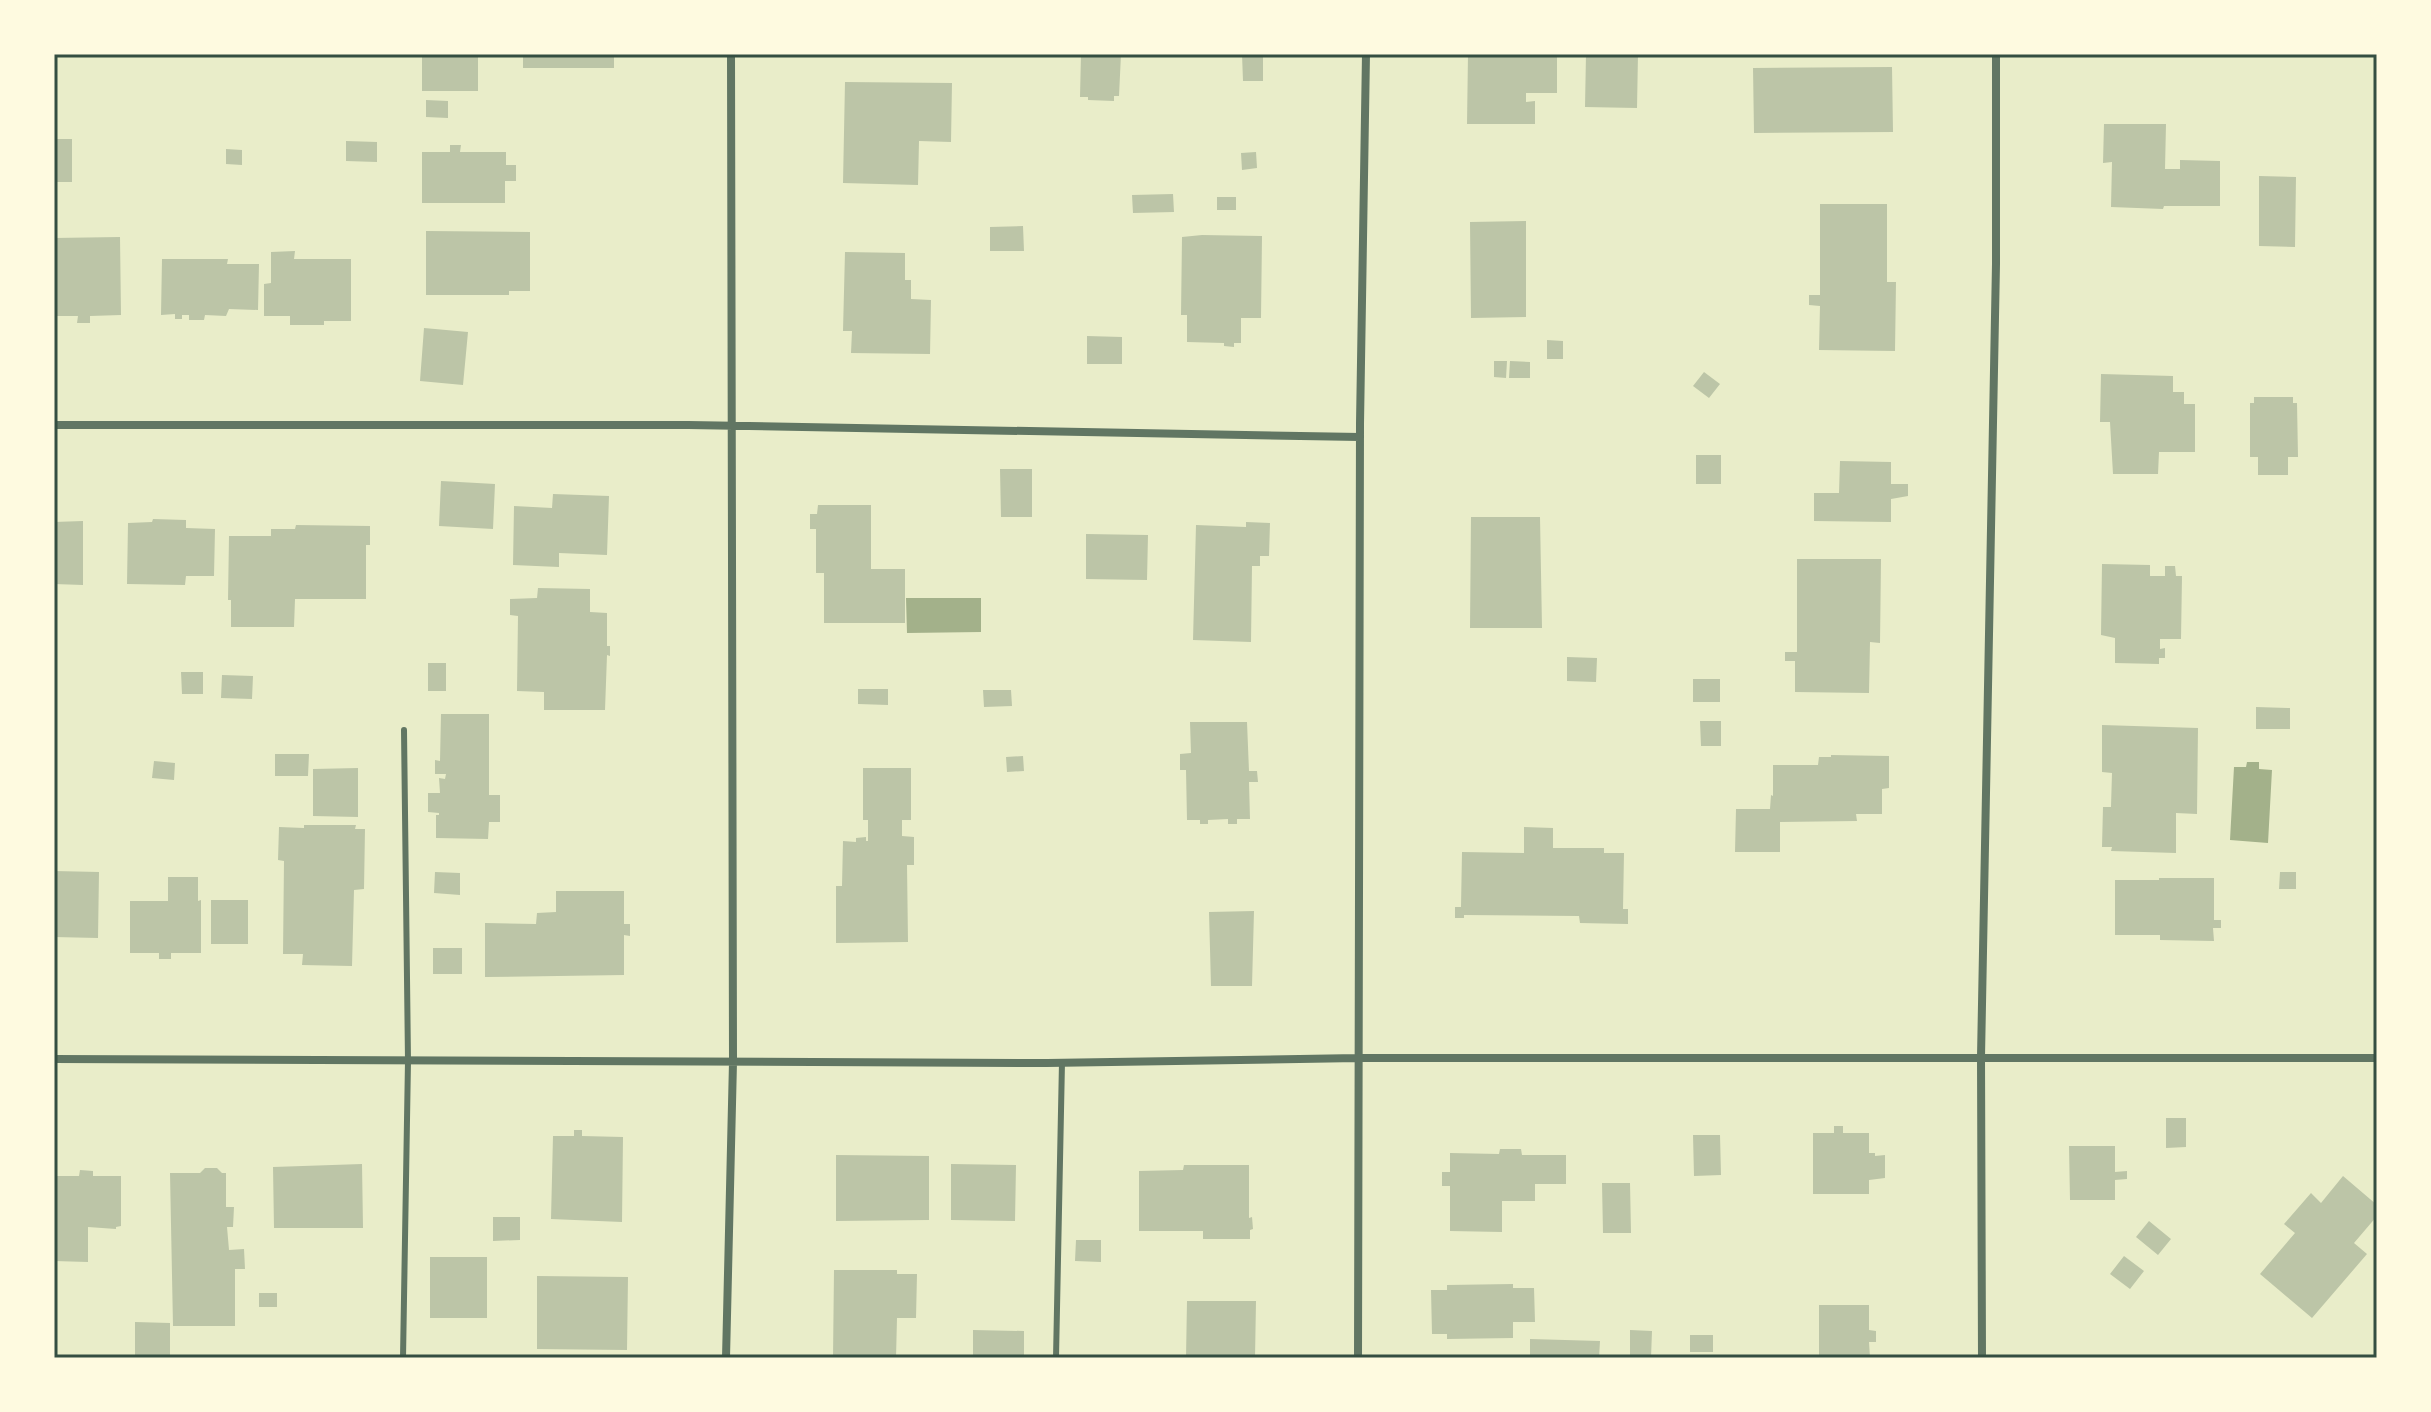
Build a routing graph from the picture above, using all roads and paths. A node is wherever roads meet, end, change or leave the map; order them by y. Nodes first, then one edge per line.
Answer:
1 (731, 54) edge
2 (1366, 54) edge
3 (1996, 54) edge
4 (54, 425) edge
5 (730, 426) junction
6 (1360, 437) junction
7 (404, 730) dead end
8 (1981, 1057) junction
9 (1358, 1058) junction
10 (2377, 1058) edge
11 (54, 1059) edge
12 (408, 1061) junction
13 (733, 1062) junction
14 (1062, 1062) junction
15 (403, 1358) edge
16 (726, 1358) edge
17 (1056, 1358) edge
18 (1358, 1358) edge
19 (1982, 1358) edge

1 - 5 street
2 - 6 street
3 - 8 street
4 - 5 street
5 - 6 street
5 - 13 street
6 - 9 street
7 - 12 lane
8 - 9 street
8 - 10 street
8 - 19 street
9 - 14 street
9 - 18 street
11 - 12 street
12 - 13 street
12 - 15 lane
13 - 14 street
13 - 16 street
14 - 17 lane

